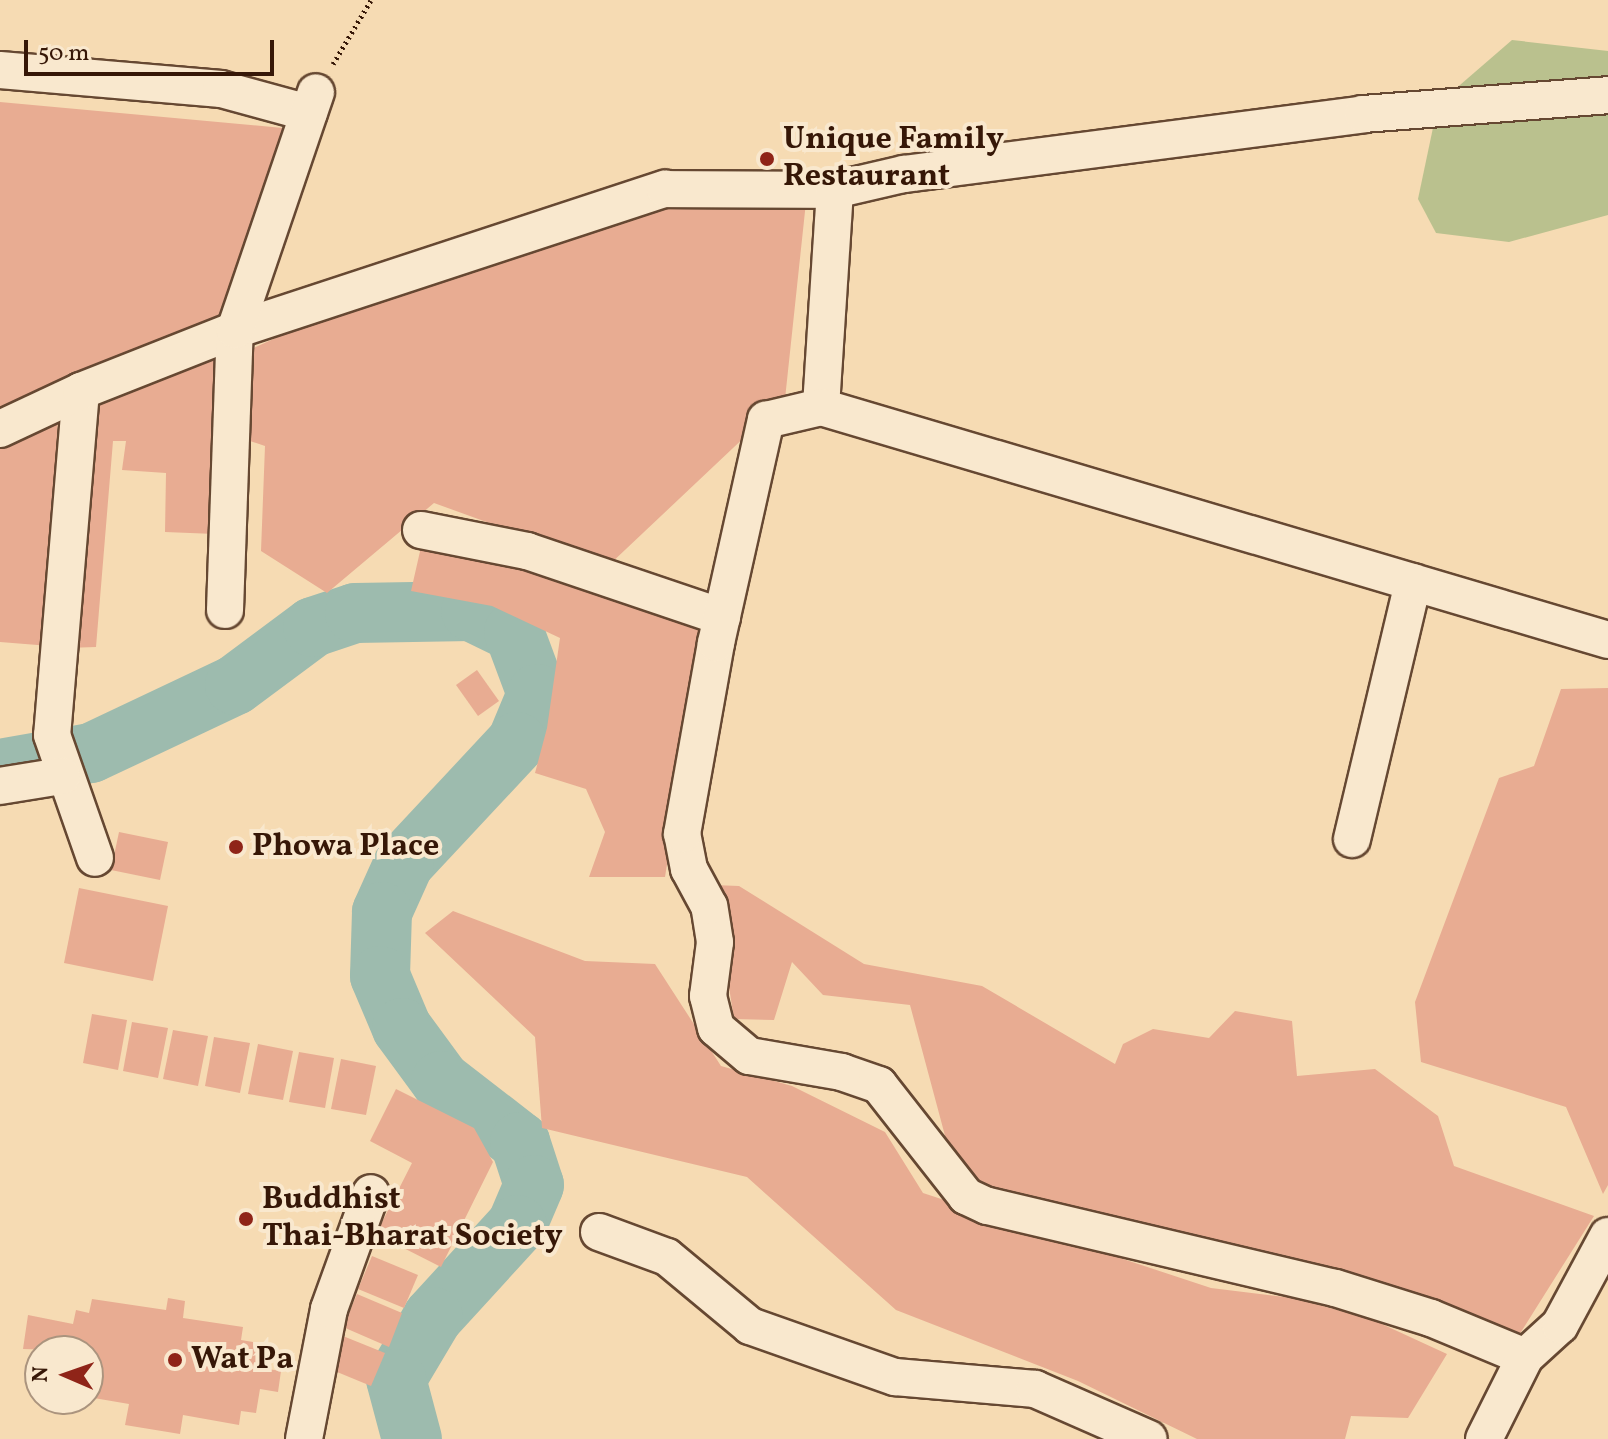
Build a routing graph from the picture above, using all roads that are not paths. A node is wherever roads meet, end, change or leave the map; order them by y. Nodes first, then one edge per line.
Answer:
1 (0, 70) edge
2 (1608, 95) edge
3 (835, 190) junction
4 (235, 330) junction
5 (81, 391) junction
6 (821, 407) junction
7 (0, 429) edge
8 (421, 530) dead end
9 (1413, 582) junction
10 (225, 610) dead end
11 (722, 617) junction
12 (1608, 640) edge
13 (62, 776) junction
14 (0, 786) edge
15 (1352, 839) dead end
16 (95, 858) dead end
17 (371, 1193) dead end
18 (599, 1232) dead end
19 (1608, 1236) edge
20 (1525, 1357) junction
21 (304, 1439) edge
22 (1149, 1439) edge
23 (1484, 1439) edge

1 - 4 street
2 - 3 street
3 - 4 street
3 - 6 street
4 - 5 street
4 - 10 street
5 - 7 street
5 - 13 street
6 - 9 street
6 - 11 street
8 - 11 street
9 - 12 street
9 - 15 street
11 - 20 street
13 - 14 street
13 - 16 street
17 - 21 street
18 - 22 street
19 - 20 street
20 - 23 street

